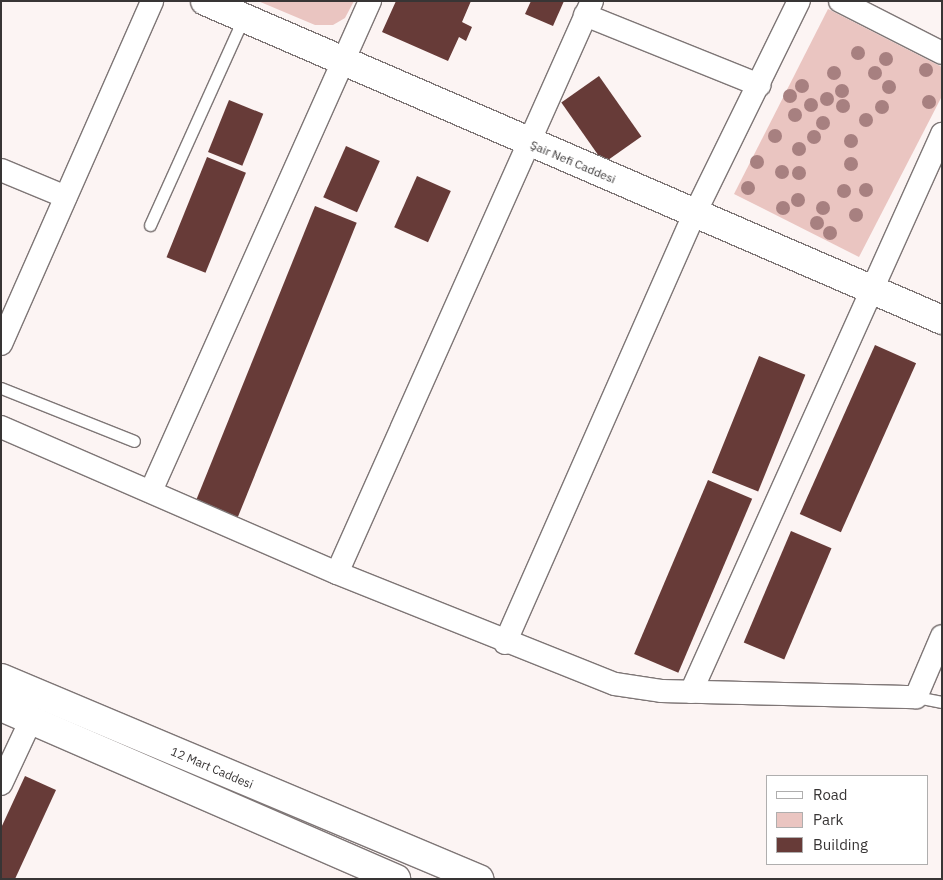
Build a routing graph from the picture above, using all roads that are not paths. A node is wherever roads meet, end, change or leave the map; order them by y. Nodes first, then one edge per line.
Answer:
1 (152, 1) edge
2 (205, 1) edge
3 (370, 1) edge
4 (799, 1) edge
5 (840, 1) edge
6 (589, 8) edge
7 (243, 19) junction
8 (942, 53) edge
9 (340, 63) junction
10 (759, 85) junction
11 (942, 134) edge
12 (528, 143) junction
13 (1, 170) edge
14 (66, 197) junction
15 (695, 213) junction
16 (150, 225) dead end
17 (872, 291) junction
18 (942, 320) edge
19 (1, 344) edge
20 (1, 388) edge
21 (1, 427) edge
22 (134, 441) dead end
23 (151, 491) junction
24 (337, 573) junction
25 (942, 636) edge
26 (505, 643) junction
27 (1, 678) edge
28 (691, 692) junction
29 (916, 697) junction
30 (942, 702) edge
31 (1, 707) edge
32 (31, 720) junction
33 (1, 784) edge
34 (396, 879) edge
35 (479, 879) edge

1 - 14 street
2 - 7 street, Şair Nefi Caddesi
3 - 9 street
4 - 10 street
5 - 8 street
6 - 10 street
6 - 12 street
7 - 9 street, Şair Nefi Caddesi
7 - 16 lane
9 - 12 street, Şair Nefi Caddesi
9 - 23 street
10 - 15 street
11 - 17 street
12 - 15 street, Şair Nefi Caddesi
12 - 24 street
13 - 14 street
14 - 19 street
15 - 17 street, Şair Nefi Caddesi
15 - 26 street
17 - 18 street, Şair Nefi Caddesi
17 - 28 street
20 - 22 lane
21 - 23 street
23 - 24 street
24 - 26 street
25 - 29 street
26 - 28 street
27 - 35 street, 12 Mart Caddesi
28 - 29 street
29 - 30 lane
31 - 32 street
32 - 33 street
32 - 34 street

